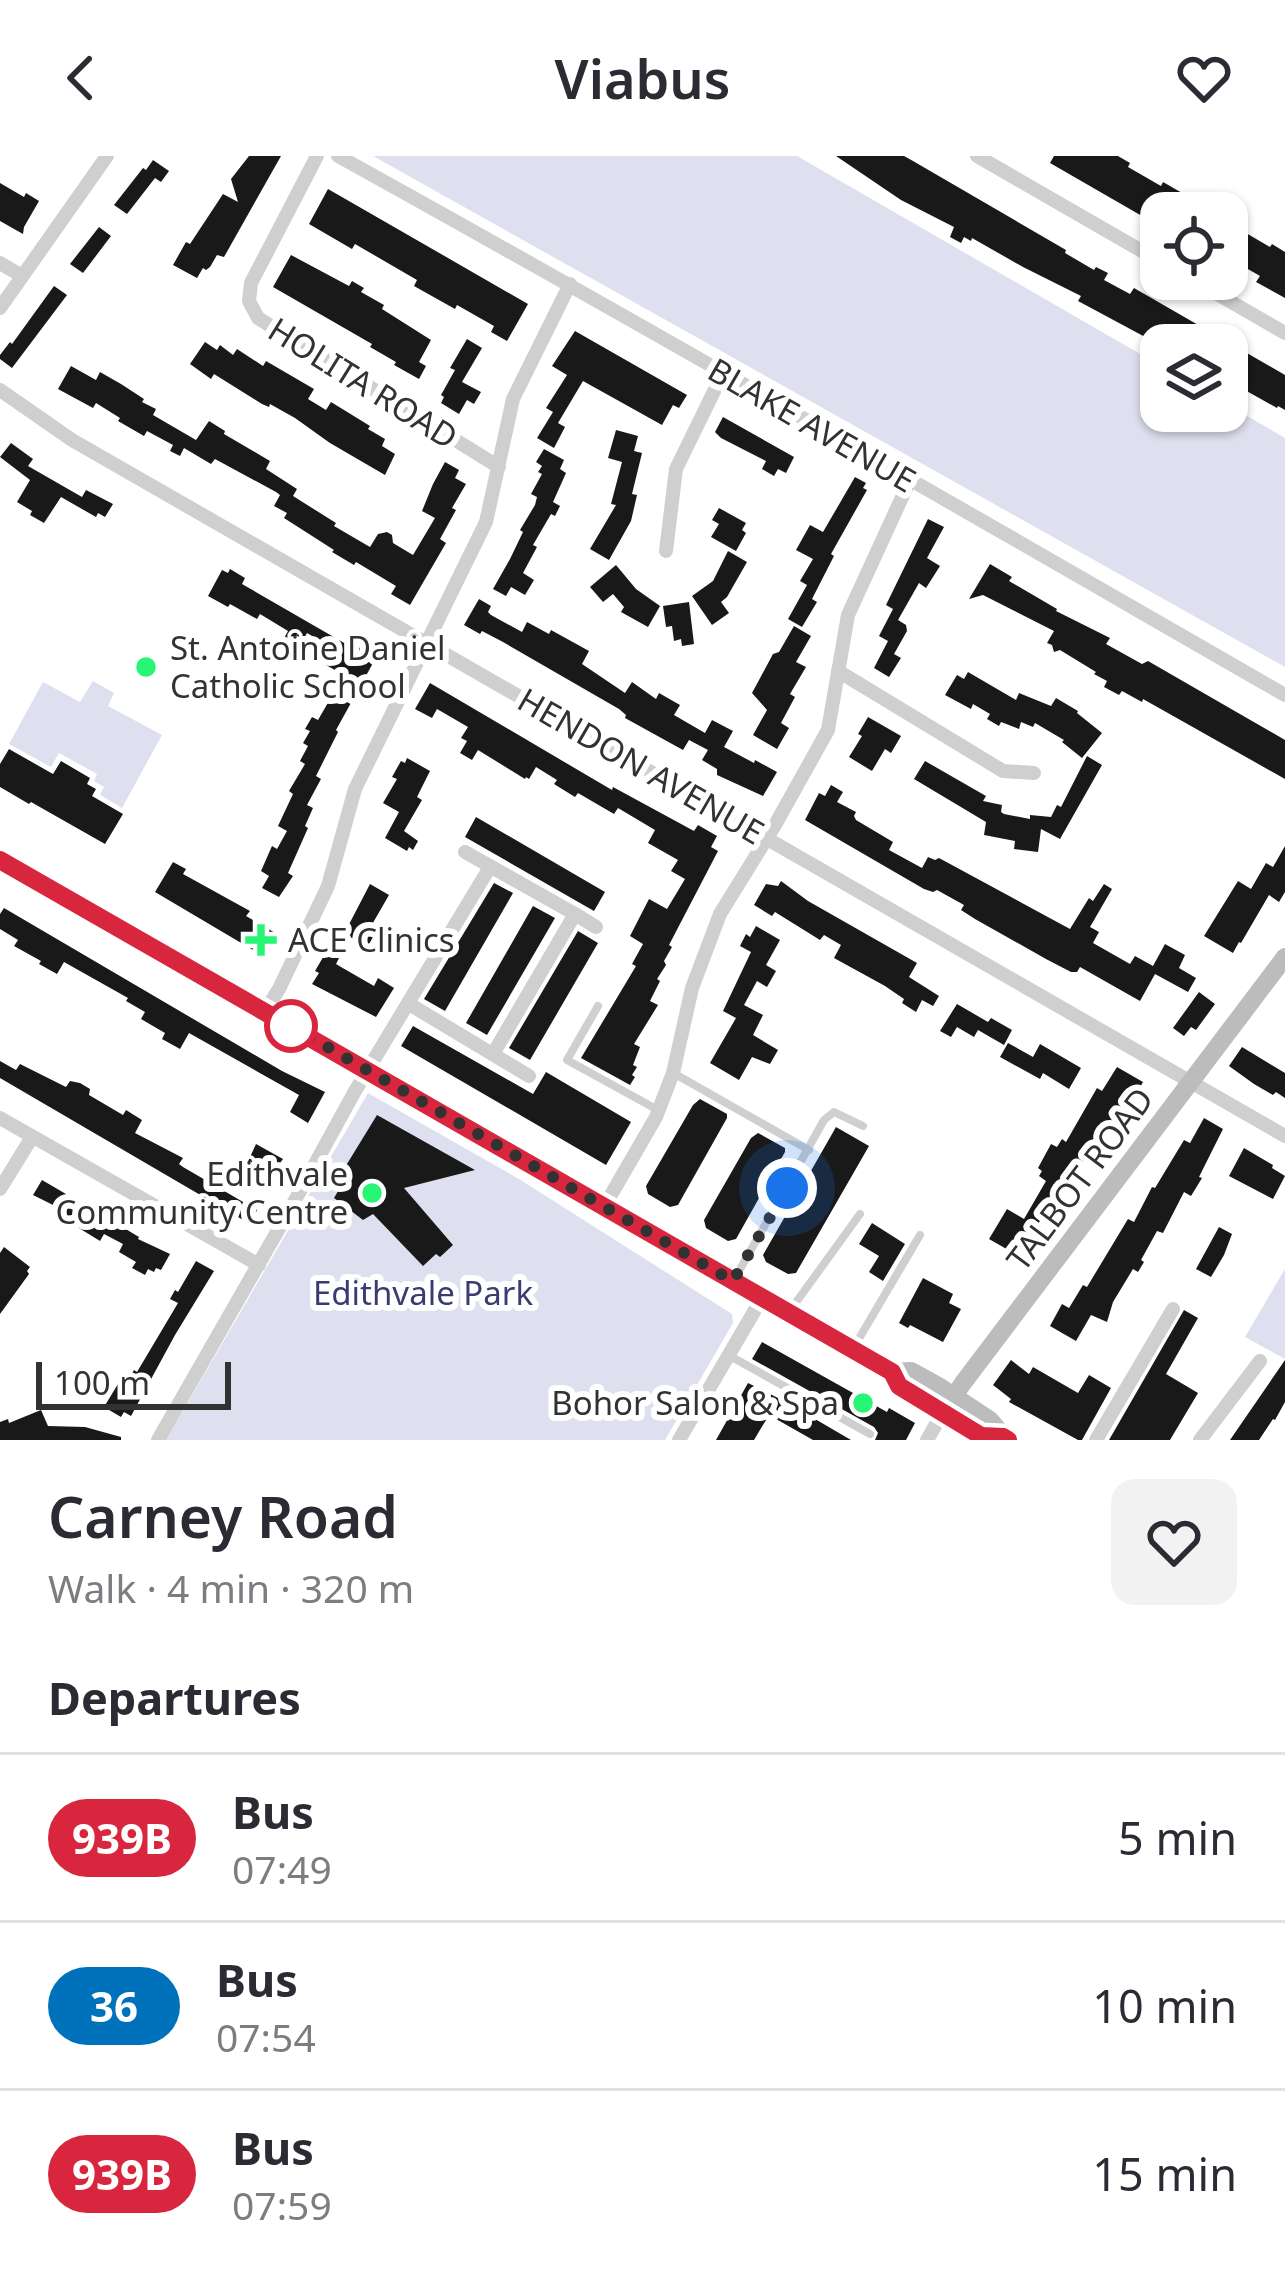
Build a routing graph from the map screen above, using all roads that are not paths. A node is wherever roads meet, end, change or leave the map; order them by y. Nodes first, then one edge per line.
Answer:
1 (106, 156) edge
2 (317, 156) edge
3 (338, 156) edge
4 (977, 156) edge
5 (1140, 250) edge
6 (0, 263) edge
7 (22, 276) junction
8 (570, 284) junction
9 (1228, 300) edge
10 (0, 308) edge
11 (1285, 333) edge
12 (722, 375) junction
13 (0, 390) edge
14 (499, 467) junction
15 (910, 480) junction
16 (666, 551) dead end
17 (427, 644) junction
18 (838, 671) junction
19 (1285, 695) edge
20 (1034, 773) dead end
21 (767, 837) junction
22 (465, 852) dead end
23 (0, 860) edge
24 (490, 867) junction
25 (575, 914) junction
26 (596, 927) dead end
27 (1285, 957) edge
28 (409, 1004) junction
29 (598, 1006) dead end
30 (265, 1012) junction
31 (494, 1054) junction
32 (368, 1071) junction
33 (674, 1073) junction
34 (529, 1076) dead end
35 (1192, 1082) junction
36 (659, 1111) junction
37 (0, 1118) edge
38 (863, 1126) dead end
39 (1285, 1136) edge
40 (32, 1137) junction
41 (809, 1150) junction
42 (0, 1190) edge
43 (604, 1207) junction
44 (860, 1214) dead end
45 (920, 1234) dead end
46 (259, 1265) junction
47 (733, 1281) junction
48 (762, 1298) junction
49 (1173, 1309) dead end
50 (788, 1313) junction
51 (852, 1349) junction
52 (728, 1355) junction
53 (1260, 1361) dead end
54 (949, 1404) junction
55 (870, 1434) dead end
56 (1005, 1438) edge
57 (158, 1440) edge
58 (679, 1440) edge
59 (927, 1440) edge
60 (1096, 1440) edge
61 (1200, 1440) edge

1 - 7 street
2 - 14 street, HOLITA ROAD
3 - 8 street, BLAKE AVENUE
4 - 5 street
6 - 7 street
7 - 10 street
8 - 12 street, BLAKE AVENUE
8 - 14 street
9 - 11 street
12 - 15 street, BLAKE AVENUE
12 - 16 street
13 - 17 street, HENDON AVENUE
14 - 17 street
15 - 18 street
15 - 19 street, BLAKE AVENUE
17 - 21 street, HENDON AVENUE
17 - 30 street
18 - 20 street
18 - 21 street
21 - 33 street
21 - 35 street, HENDON AVENUE
22 - 24 street
23 - 30 main road
24 - 25 street
24 - 28 street
25 - 26 street
25 - 31 street
27 - 35 main road, TALBOT ROAD
28 - 31 street
28 - 32 street
29 - 36 lane
30 - 32 main road
31 - 34 street
32 - 43 main road
32 - 46 street
33 - 36 street
33 - 41 lane
35 - 39 street, HENDON AVENUE
35 - 54 main road, TALBOT ROAD
36 - 43 street
37 - 40 street
38 - 41 lane
40 - 42 street
40 - 46 street
41 - 47 lane
43 - 47 main road
44 - 50 lane
45 - 51 lane
46 - 57 street
47 - 48 main road
48 - 50 main road
48 - 52 street
49 - 60 street
50 - 51 main road
51 - 54 main road
52 - 55 lane
52 - 58 street
53 - 61 street
54 - 56 main road
54 - 59 street, TALBOT ROAD

